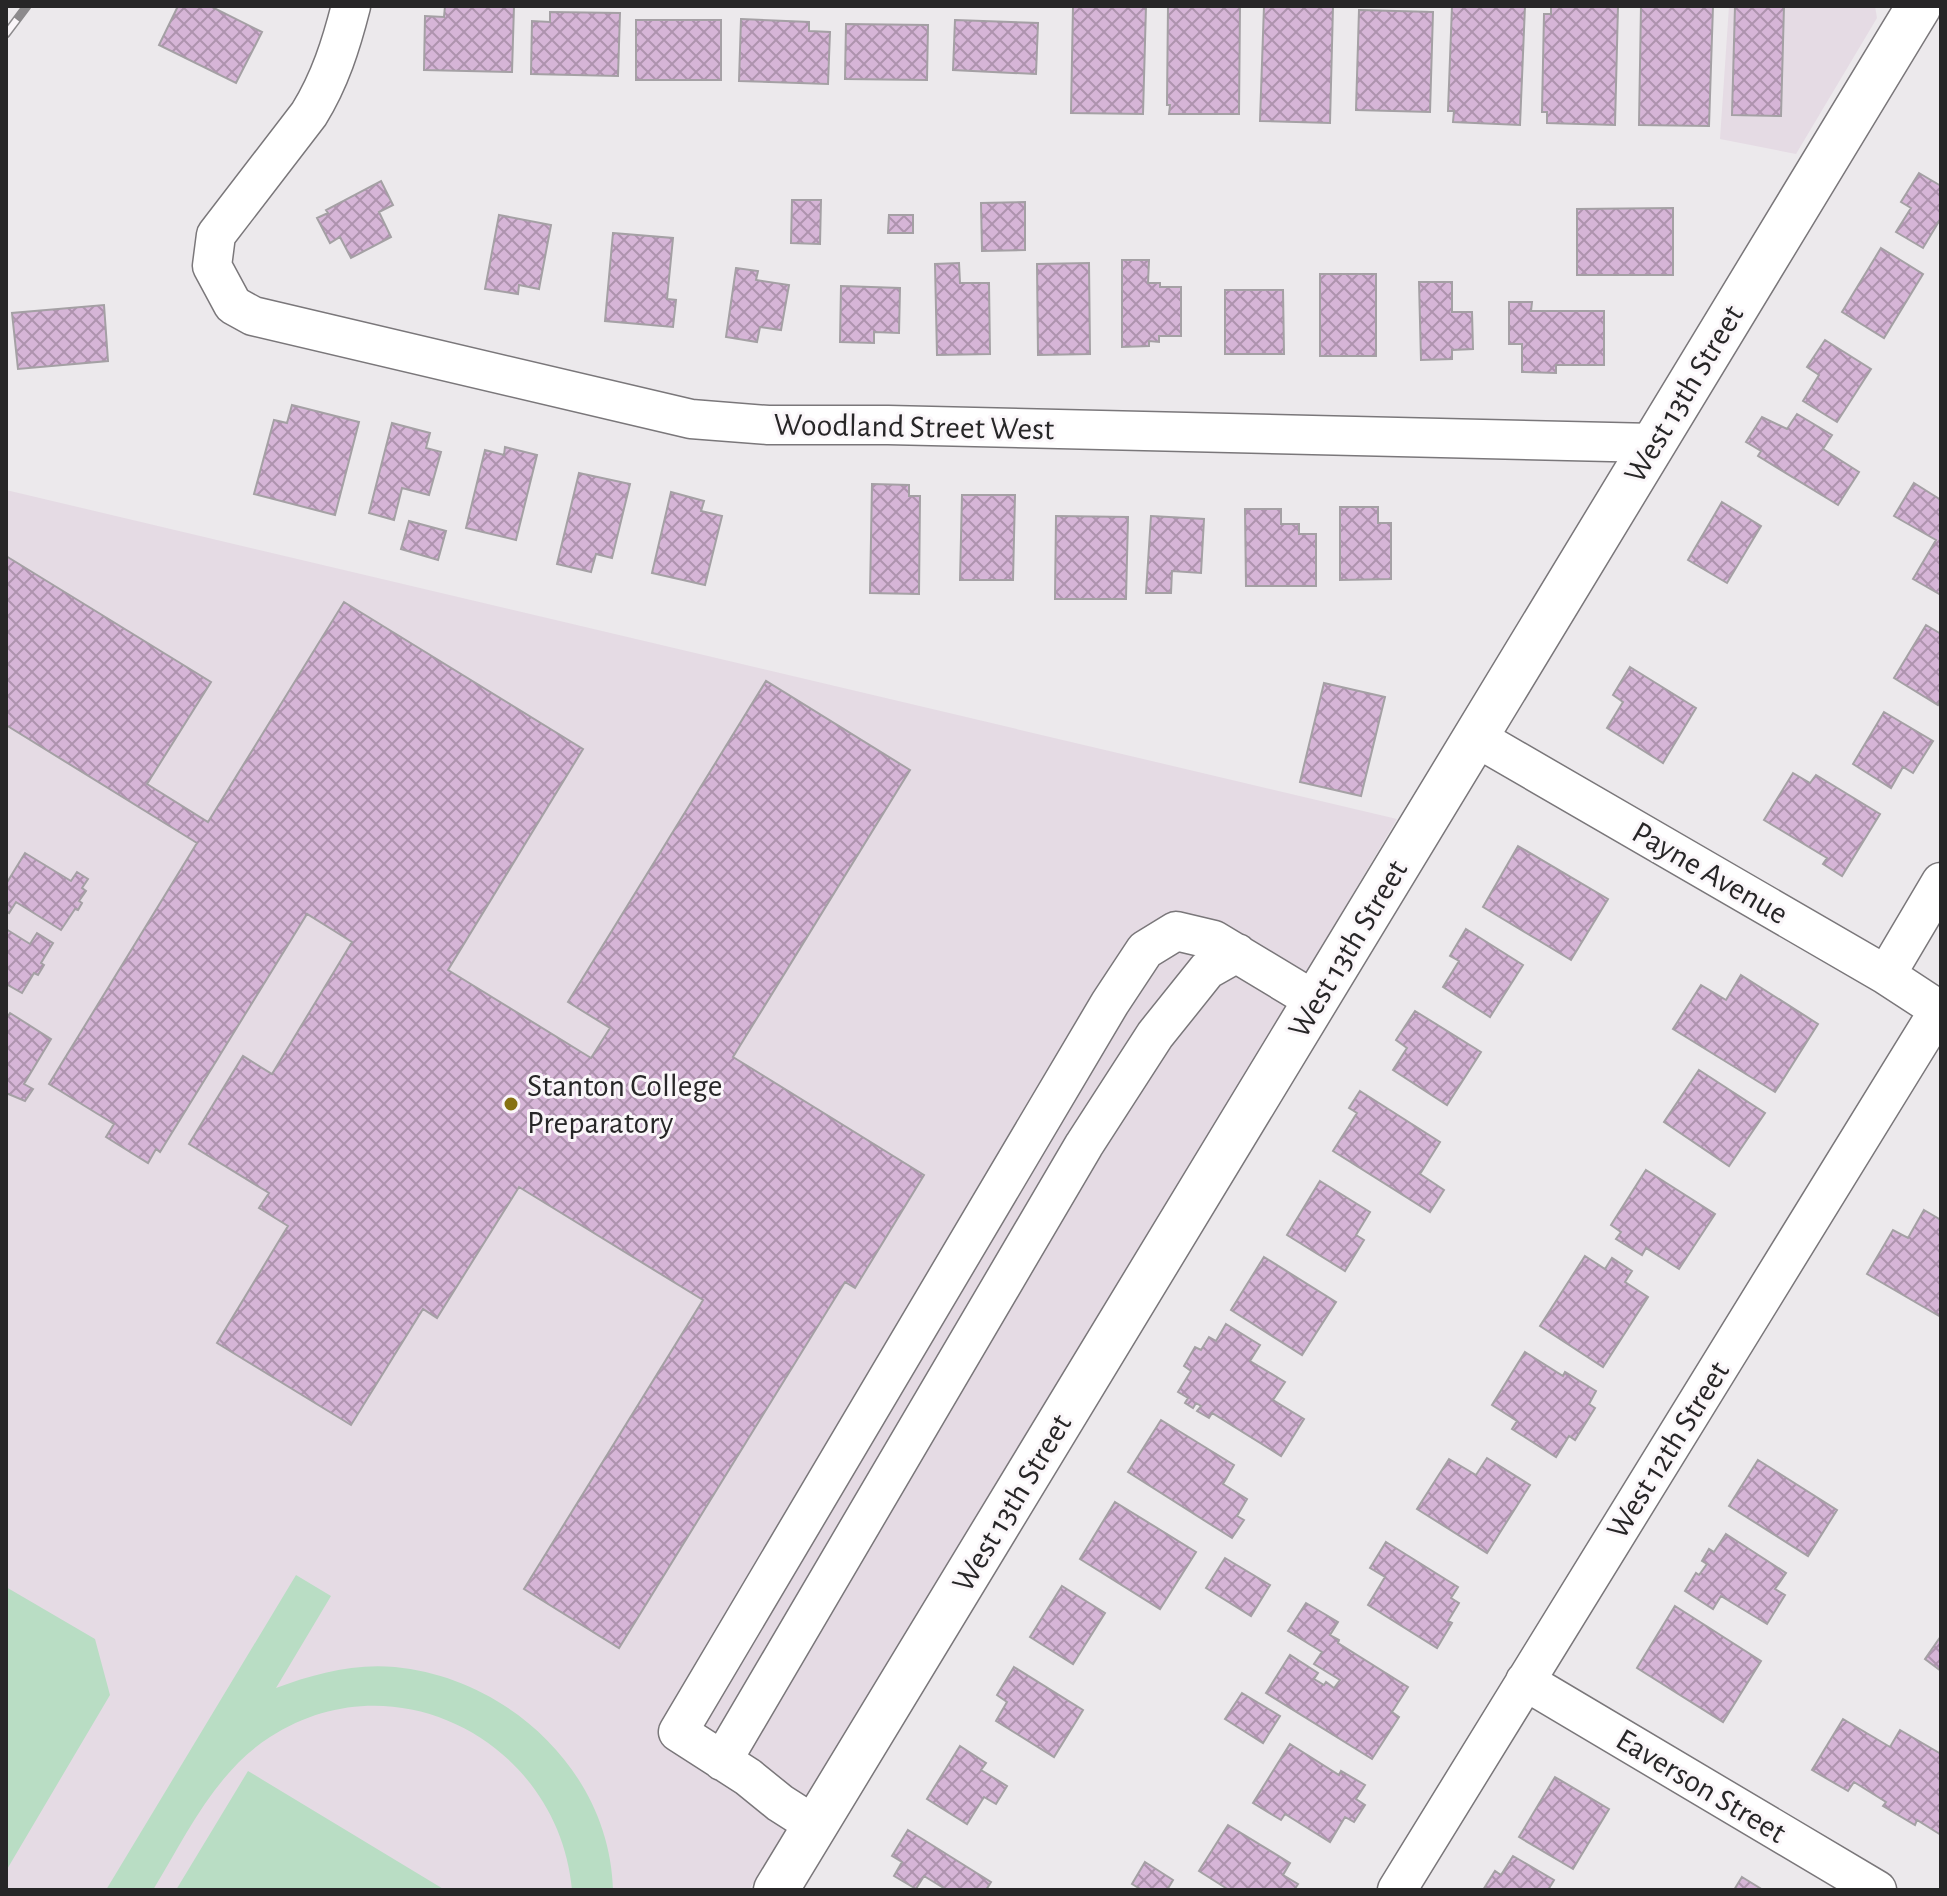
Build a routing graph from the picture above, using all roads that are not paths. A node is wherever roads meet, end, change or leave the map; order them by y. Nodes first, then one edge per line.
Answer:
1 (351, 6) edge
2 (1919, 6) edge
3 (1654, 443) junction
4 (1477, 738) junction
5 (1941, 882) edge
6 (1237, 953) junction
7 (1886, 975) junction
8 (1317, 1002) junction
9 (1940, 1011) edge
10 (1525, 1681) junction
11 (722, 1761) junction
12 (816, 1826) junction
13 (776, 1890) edge
14 (1397, 1890) edge
15 (1877, 1890) edge

1 - 3 street, Woodland Street West
2 - 3 street, West 13th Street
3 - 4 street, West 13th Street
4 - 7 street, Payne Avenue
4 - 8 street, West 13th Street
5 - 7 street
6 - 8 street
6 - 11 street
6 - 11 street
7 - 9 street, Payne Avenue
8 - 12 street, West 13th Street
9 - 10 street, West 12th Street
10 - 14 street, West 12th Street
10 - 15 street, Eaverson Street
11 - 12 street
12 - 13 street, West 13th Street

